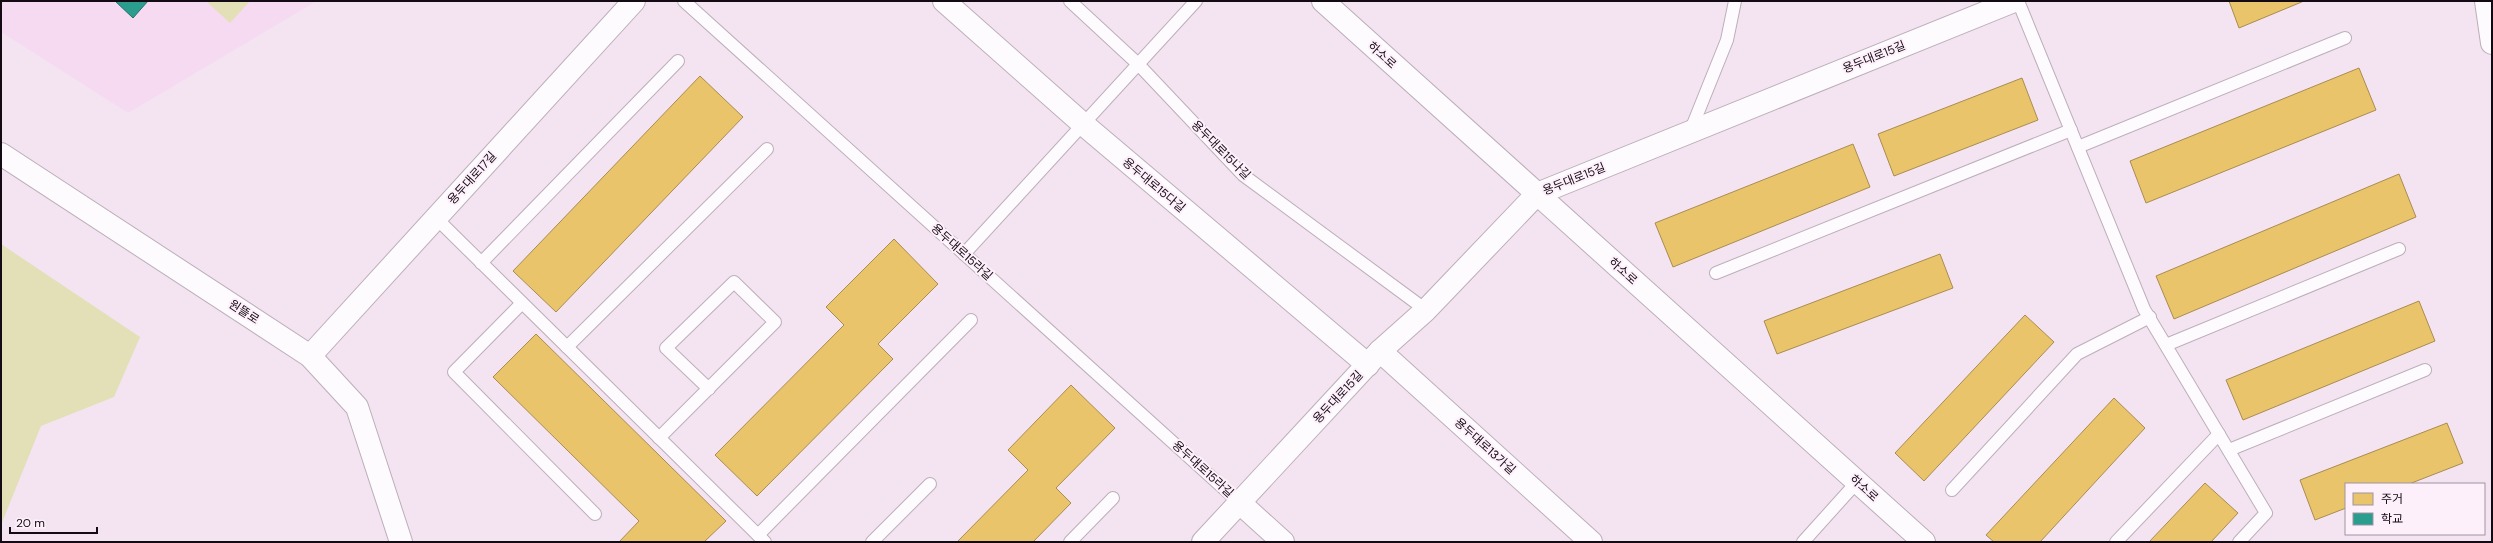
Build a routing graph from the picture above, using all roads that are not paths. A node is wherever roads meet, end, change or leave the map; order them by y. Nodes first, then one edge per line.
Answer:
1 (634, 1) edge
2 (684, 1) edge
3 (944, 1) edge
4 (1070, 1) edge
5 (1196, 1) edge
6 (1323, 1) edge
7 (1735, 1) edge
8 (2014, 1) edge
9 (2018, 1) edge
10 (2486, 1) edge
11 (2345, 38) dead end
12 (2492, 43) edge
13 (678, 61) dead end
14 (1138, 64) junction
15 (1083, 124) junction
16 (2071, 130) junction
17 (1690, 132) junction
18 (2078, 147) junction
19 (767, 149) dead end
20 (1, 154) edge
21 (1537, 194) junction
22 (436, 218) junction
23 (2399, 249) dead end
24 (964, 254) junction
25 (481, 263) junction
26 (1716, 273) dead end
27 (522, 304) junction
28 (1426, 310) junction
29 (2150, 318) junction
30 (971, 320) dead end
31 (2166, 345) junction
32 (567, 347) junction
33 (310, 356) junction
34 (1374, 358) junction
35 (2426, 370) dead end
36 (709, 388) junction
37 (2220, 434) junction
38 (659, 438) junction
39 (2229, 450) junction
40 (1857, 482) junction
41 (930, 484) dead end
42 (1952, 490) dead end
43 (1113, 498) dead end
44 (1240, 503) junction
45 (595, 514) dead end
46 (762, 539) edge
47 (401, 542) edge
48 (872, 542) edge
49 (1070, 542) edge
50 (1203, 542) edge
51 (1283, 542) edge
52 (1590, 542) edge
53 (1803, 542) edge
54 (1924, 542) edge
55 (2116, 542) edge
56 (2239, 542) edge

1 - 22 street, 용두대로17길
2 - 24 lane, 용두대로15라길
3 - 15 street, 용두대로15다길
4 - 14 lane, 용두대로15나길
5 - 14 lane
6 - 21 street, 하소로
7 - 17 lane
8 - 17 street, 용두대로15길
9 - 16 lane
10 - 12 street
11 - 18 lane
13 - 25 lane
14 - 15 lane
14 - 28 lane, 용두대로15나길
15 - 24 lane
15 - 34 street, 용두대로15다길
16 - 18 lane
16 - 26 lane
17 - 21 street, 용두대로15길
18 - 29 lane
19 - 32 lane
20 - 33 street, 원뜰로
21 - 28 street, 용두대로15길
21 - 40 street, 하소로
22 - 25 lane
22 - 33 street, 용두대로17길
23 - 31 lane
24 - 44 lane, 용두대로15라길
25 - 27 lane
27 - 32 lane
27 - 45 lane
28 - 34 street, 용두대로15길
29 - 31 lane
29 - 42 lane
30 - 46 lane
31 - 37 lane
32 - 38 lane
33 - 47 street, 원뜰로
34 - 44 street, 용두대로15길
34 - 52 street, 용두대로13가길
35 - 39 lane
36 - 36 lane
36 - 38 lane
37 - 39 lane
37 - 55 lane
38 - 46 lane
39 - 56 lane
40 - 53 lane
40 - 54 street, 하소로
41 - 48 lane
43 - 49 lane
44 - 50 street, 용두대로15길
44 - 51 street

